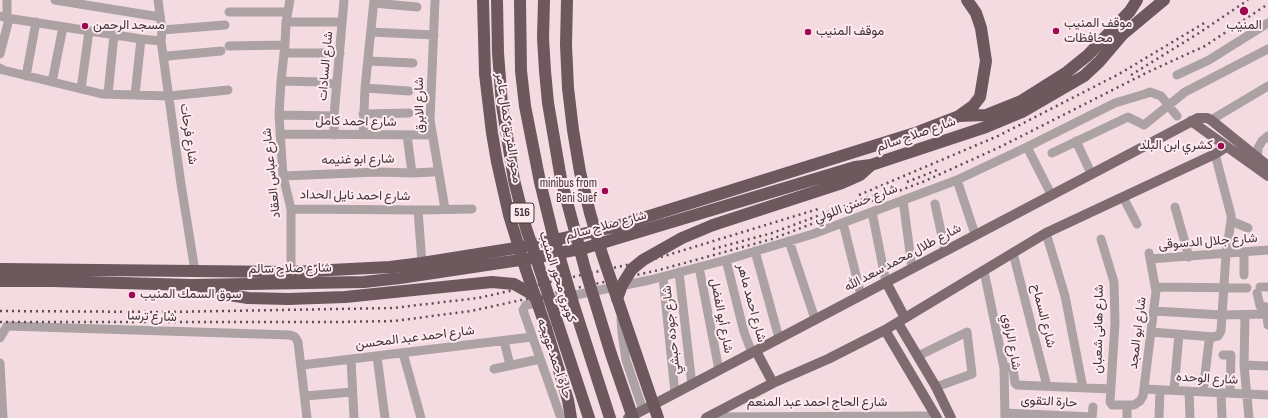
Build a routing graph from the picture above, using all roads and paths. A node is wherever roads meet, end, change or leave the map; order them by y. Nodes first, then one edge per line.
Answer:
1 (7, 0) edge
2 (55, 0) edge
3 (158, 0) edge
4 (290, 0) edge
5 (344, 0) edge
6 (435, 0) edge
7 (483, 0) edge
8 (497, 0) edge
9 (520, 0) edge
10 (544, 0) edge
11 (567, 0) edge
12 (967, 0) edge
13 (1137, 0) edge
14 (1164, 0) edge
15 (374, 2) edge
16 (418, 7) dead end
17 (229, 12) dead end
18 (288, 12) junction
19 (160, 17) junction
20 (5, 18) edge
21 (36, 22) junction
22 (286, 22) junction
23 (342, 22) junction
24 (1268, 22) edge
25 (225, 25) dead end
26 (63, 27) junction
27 (162, 30) junction
28 (89, 31) junction
29 (371, 32) junction
30 (114, 34) junction
31 (434, 35) junction
32 (141, 39) junction
33 (161, 41) junction
34 (229, 46) dead end
35 (285, 49) junction
36 (1268, 49) edge
37 (221, 51) dead end
38 (340, 53) junction
39 (0, 54) edge
40 (164, 59) junction
41 (368, 61) junction
42 (413, 63) dead end
43 (0, 68) edge
44 (1177, 75) dead end
45 (26, 76) junction
46 (281, 81) junction
47 (52, 82) junction
48 (338, 85) junction
49 (1268, 86) edge
50 (365, 88) junction
51 (81, 89) junction
52 (228, 90) dead end
53 (409, 91) dead end
54 (108, 94) junction
55 (135, 94) junction
56 (169, 96) junction
57 (1168, 105) junction
58 (409, 113) dead end
59 (364, 114) junction
60 (279, 115) junction
61 (334, 116) junction
62 (1177, 116) dead end
63 (954, 118) junction
64 (1211, 120) junction
65 (1191, 121) junction
66 (280, 134) junction
67 (334, 134) junction
68 (363, 135) junction
69 (407, 135) junction
70 (432, 135) junction
71 (955, 136) junction
72 (1268, 136) edge
73 (1076, 141) junction
74 (1027, 147) junction
75 (1226, 147) junction
76 (1052, 153) dead end
77 (1215, 154) junction
78 (1257, 163) junction
79 (871, 165) junction
80 (1268, 166) edge
81 (433, 172) dead end
82 (412, 173) junction
83 (1091, 173) junction
84 (283, 176) junction
85 (1268, 176) edge
86 (957, 180) junction
87 (1051, 194) junction
88 (1123, 197) junction
89 (903, 200) junction
90 (935, 204) dead end
91 (1175, 207) dead end
92 (291, 208) junction
93 (445, 209) junction
94 (472, 209) dead end
95 (418, 210) junction
96 (872, 212) junction
97 (1231, 222) junction
98 (843, 223) junction
99 (1137, 224) dead end
100 (614, 227) junction
101 (1248, 228) dead end
102 (1046, 233) junction
103 (975, 234) junction
104 (617, 239) junction
105 (1101, 239) dead end
106 (789, 241) junction
107 (945, 250) junction
108 (1268, 250) edge
109 (756, 251) junction
110 (1013, 253) junction
111 (1244, 253) junction
112 (1226, 254) junction
113 (1150, 256) joint
114 (1189, 257) junction
115 (726, 260) junction
116 (422, 263) junction
117 (390, 267) junction
118 (699, 267) junction
119 (912, 268) junction
120 (0, 269) edge
121 (195, 271) junction
122 (984, 271) junction
123 (291, 272) junction
124 (679, 272) junction
125 (1244, 275) dead end
126 (663, 276) junction
127 (390, 280) junction
128 (0, 281) edge
129 (886, 282) junction
130 (191, 285) junction
131 (624, 285) junction
132 (1156, 287) junction
133 (1224, 288) junction
134 (1247, 288) dead end
135 (1262, 289) edge
136 (861, 295) junction
137 (617, 299) junction
138 (523, 310) joint
139 (1154, 311) junction
140 (1267, 314) edge
141 (555, 315) junction
142 (1222, 315) junction
143 (1244, 315) junction
144 (815, 319) junction
145 (902, 320) junction
146 (1268, 325) edge
147 (885, 330) junction
148 (1151, 332) junction
149 (1179, 334) junction
150 (532, 337) junction
151 (1214, 337) junction
152 (0, 338) edge
153 (779, 338) junction
154 (504, 341) junction
155 (754, 352) junction
156 (403, 353) junction
157 (1223, 355) dead end
158 (377, 356) junction
159 (918, 356) junction
160 (351, 359) junction
161 (540, 359) junction
162 (0, 363) edge
163 (302, 365) junction
164 (510, 365) junction
165 (1244, 365) junction
166 (1268, 366) edge
167 (1004, 368) junction
168 (494, 369) dead end
169 (719, 370) junction
170 (773, 383) junction
171 (692, 385) junction
172 (1047, 386) junction
173 (936, 387) junction
174 (1083, 388) junction
175 (1111, 389) junction
176 (1144, 389) junction
177 (1160, 390) junction
178 (1174, 390) junction
179 (1189, 391) junction
180 (352, 392) junction
181 (1203, 392) junction
182 (675, 393) junction
183 (1225, 393) junction
184 (1246, 394) junction
185 (1268, 395) edge
186 (305, 396) junction
187 (929, 402) junction
188 (1127, 406) junction
189 (1093, 407) dead end
190 (643, 410) junction
191 (630, 415) edge
192 (1005, 416) edge
193 (561, 417) edge
194 (707, 417) edge
195 (926, 417) edge
196 (3, 418) edge
197 (307, 418) edge
198 (354, 418) edge
199 (385, 418) edge
200 (421, 418) edge
201 (589, 418) edge
202 (610, 418) edge
203 (658, 418) edge
204 (937, 418) edge
205 (951, 418) edge
206 (1092, 418) edge
207 (1127, 418) edge
208 (1160, 418) edge
209 (1190, 418) edge
210 (1222, 418) edge
211 (1249, 418) edge

1 - 20 street
2 - 19 street
3 - 19 street, شارع فرحات
4 - 18 street, شارع عباس العقاد
5 - 23 street, شارع السادات
6 - 31 street, شارع الابرق
7 - 193 highway, محور الفريق كمال عامر, bridge
8 - 141 highway, كوبري محور المنيب / 516, bridge
9 - 202 highway, كوبري محور المنيب / 516, bridge
10 - 191 highway, bridge
11 - 137 highway, bridge
12 - 63 highway
13 - 63 highway, شارع صلاح سالم
14 - 71 highway, شارع صلاح سالم
15 - 16 street
15 - 29 street
17 - 18 street
18 - 22 street, شارع عباس العقاد
19 - 27 street, شارع فرحات
20 - 21 street
20 - 39 street
21 - 26 street
21 - 45 street
22 - 23 street
22 - 35 street, شارع عباس العقاد
23 - 38 street, شارع السادات
24 - 44 street
25 - 27 street
26 - 28 street
26 - 47 street
27 - 33 street, شارع فرحات
28 - 30 street
28 - 51 street
29 - 31 street
29 - 41 street
30 - 32 street
30 - 54 street
31 - 70 street, شارع الابرق
32 - 33 street
32 - 55 street
33 - 40 street, شارع فرحات
34 - 35 street
35 - 38 street
35 - 46 street, شارع عباس العقاد
36 - 57 street
37 - 40 street
38 - 48 street, شارع السادات
40 - 56 street, شارع فرحات
41 - 42 street
41 - 50 street
43 - 45 street
45 - 47 street
46 - 48 street
46 - 60 street, شارع عباس العقاد
47 - 51 street
48 - 61 street, شارع السادات
49 - 64 street
50 - 53 street
50 - 59 street
51 - 54 street
52 - 56 street
54 - 55 street
55 - 56 street
56 - 121 street, شارع فرحات
57 - 62 street, شارع حسن اللولي
57 - 73 street
57 - 74 street, شارع حسن اللولي
58 - 59 street
59 - 68 street
60 - 61 street
60 - 66 street, شارع عباس العقاد
61 - 67 street, شارع السادات
63 - 71 highway
63 - 100 highway, شارع صلاح سالم
64 - 65 main road
64 - 78 main road
65 - 75 main road
65 - 83 main road, شارع طلال محمد سعد الله
66 - 67 street, شارع احمد كامل
66 - 84 street, شارع عباس العقاد
67 - 68 street, شارع احمد كامل
68 - 69 street, شارع احمد كامل
69 - 70 street, شارع احمد كامل
69 - 82 street
70 - 93 street, شارع الابرق
71 - 79 highway, شارع صلاح سالم
72 - 78 street
73 - 76 street
73 - 83 street
74 - 86 street, شارع حسن اللولي
74 - 87 street
75 - 77 main road
75 - 78 main road
77 - 88 main road
77 - 97 street
78 - 80 main road
78 - 85 main road
79 - 104 highway, شارع صلاح سالم
79 - 137 highway, bridge
81 - 82 street, شارع ابو غنيمه
82 - 84 street, شارع ابو غنيمه
83 - 87 main road, شارع طلال محمد سعد الله
84 - 92 street, شارع عباس العقاد
86 - 89 street, شارع حسن اللولي
86 - 103 street
87 - 103 main road, شارع طلال محمد سعد الله
88 - 99 street
88 - 102 main road
89 - 96 street, شارع حسن اللولي
89 - 119 street
90 - 107 street
91 - 114 street
92 - 95 street, شارع احمد نايل الحداد
92 - 123 street, شارع عباس العقاد
93 - 94 street, شارع احمد نايل الحداد
93 - 95 street, شارع احمد نايل الحداد
95 - 116 street, شارع احمد نايل الحداد
96 - 98 street, شارع حسن اللولي
96 - 129 street
97 - 101 street
97 - 112 street
98 - 106 street, شارع حسن اللولي
98 - 136 street
100 - 104 highway
100 - 116 highway, شارع صلاح سالم
102 - 110 main road
102 - 174 street
103 - 107 main road, شارع طلال محمد سعد الله
104 - 127 highway, شارع صلاح سالم
105 - 175 street, شارع هانى شعبان
106 - 109 street, شارع حسن اللولي
106 - 144 street
107 - 119 main road, شارع طلال محمد سعد الله
108 - 111 street, شارع جلال الدسوقى
109 - 115 street, شارع حسن اللولي
109 - 153 street
110 - 122 main road
110 - 172 street, شارع السماح
111 - 112 street, شارع جلال الدسوقى
111 - 125 street
112 - 114 street, شارع جلال الدسوقى
112 - 133 street
113 - 114 street, شارع جلال الدسوقى
113 - 132 street, شارع ابو المجد
115 - 118 street, شارع حسن اللولي
115 - 155 street, شارع احمد ماهر
116 - 117 highway, شارع صلاح سالم
117 - 123 highway, شارع صلاح سالم
117 - 127 highway
118 - 124 street, شارع حسن اللولي
118 - 169 street, شارع أبو الفضل
119 - 129 main road, شارع طلال محمد سعد الله
120 - 121 highway, شارع صلاح سالم
121 - 123 highway, شارع صلاح سالم
122 - 145 main road
122 - 167 street, شارع الراوي
124 - 126 street, شارع حسن اللولي
124 - 171 street, شارع جوده حبشي
126 - 131 street, شارع حسن اللولي
126 - 182 street
127 - 130 highway, شارع صلاح سالم
128 - 130 highway, شارع صلاح سالم
129 - 136 main road, شارع طلال محمد سعد الله
129 - 145 main road
130 - 141 highway, bridge
131 - 138 street, شارع حسن اللولي
131 - 190 street
132 - 133 street
132 - 139 street, شارع ابو المجد
133 - 134 street
133 - 142 street
135 - 140 street
136 - 144 main road, شارع طلال محمد سعد الله
137 - 203 highway, bridge
138 - 150 street, حارة احمد عويجه
139 - 142 street
139 - 148 street, شارع ابو المجد
140 - 143 street
140 - 146 street
141 - 201 highway, كوبري محور المنيب / 516, bridge
142 - 143 street
142 - 151 street
143 - 165 street
144 - 153 main road, شارع طلال محمد سعد الله
145 - 147 main road
145 - 159 main road
147 - 170 main road
147 - 187 main road
148 - 149 street
148 - 176 street, شارع ابو المجد
149 - 151 street
149 - 178 street
150 - 154 street, شارع احمد عبد المحسن
150 - 161 street, حارة احمد عويجه
151 - 181 street
152 - 163 street, شارع ترسا
153 - 155 main road, شارع طلال محمد سعد الله
154 - 156 street, شارع احمد عبد المحسن
154 - 164 street
155 - 169 main road, شارع طلال محمد سعد الله
155 - 170 main road
156 - 158 street, شارع احمد عبد المحسن
156 - 200 street
157 - 183 street
158 - 160 street, شارع احمد عبد المحسن
158 - 199 street
159 - 173 main road
159 - 173 street
160 - 163 street, شارع احمد عبد المحسن
160 - 180 street
161 - 164 street
161 - 193 street, حارة احمد عويجه
162 - 196 street
163 - 186 street
164 - 168 street
165 - 166 street
165 - 184 street
167 - 172 street
167 - 192 street, شارع الراوي
169 - 171 main road, شارع طلال محمد سعد الله
170 - 194 main road
171 - 182 main road, شارع طلال محمد سعد الله
172 - 174 street
173 - 205 main road
174 - 175 street
175 - 188 street, شارع هانى شعبان
176 - 177 street, شارع الوحده
176 - 188 street, شارع ابو المجد
177 - 178 street, شارع الوحده
177 - 208 street
178 - 179 street, شارع الوحده
179 - 181 street, شارع الوحده
179 - 209 street
180 - 186 street
180 - 198 street
181 - 183 street, شارع الوحده
182 - 190 main road, شارع طلال محمد سعد الله
183 - 184 street, شارع الوحده
183 - 210 street
184 - 185 street, شارع الوحده
184 - 211 street
186 - 197 street
187 - 195 street
187 - 204 main road
188 - 207 street
189 - 206 street
190 - 191 main road, شارع طلال محمد سعد الله
192 - 206 street, حارة التقوى
194 - 195 street, شارع الحاج احمد عبد المنعم

